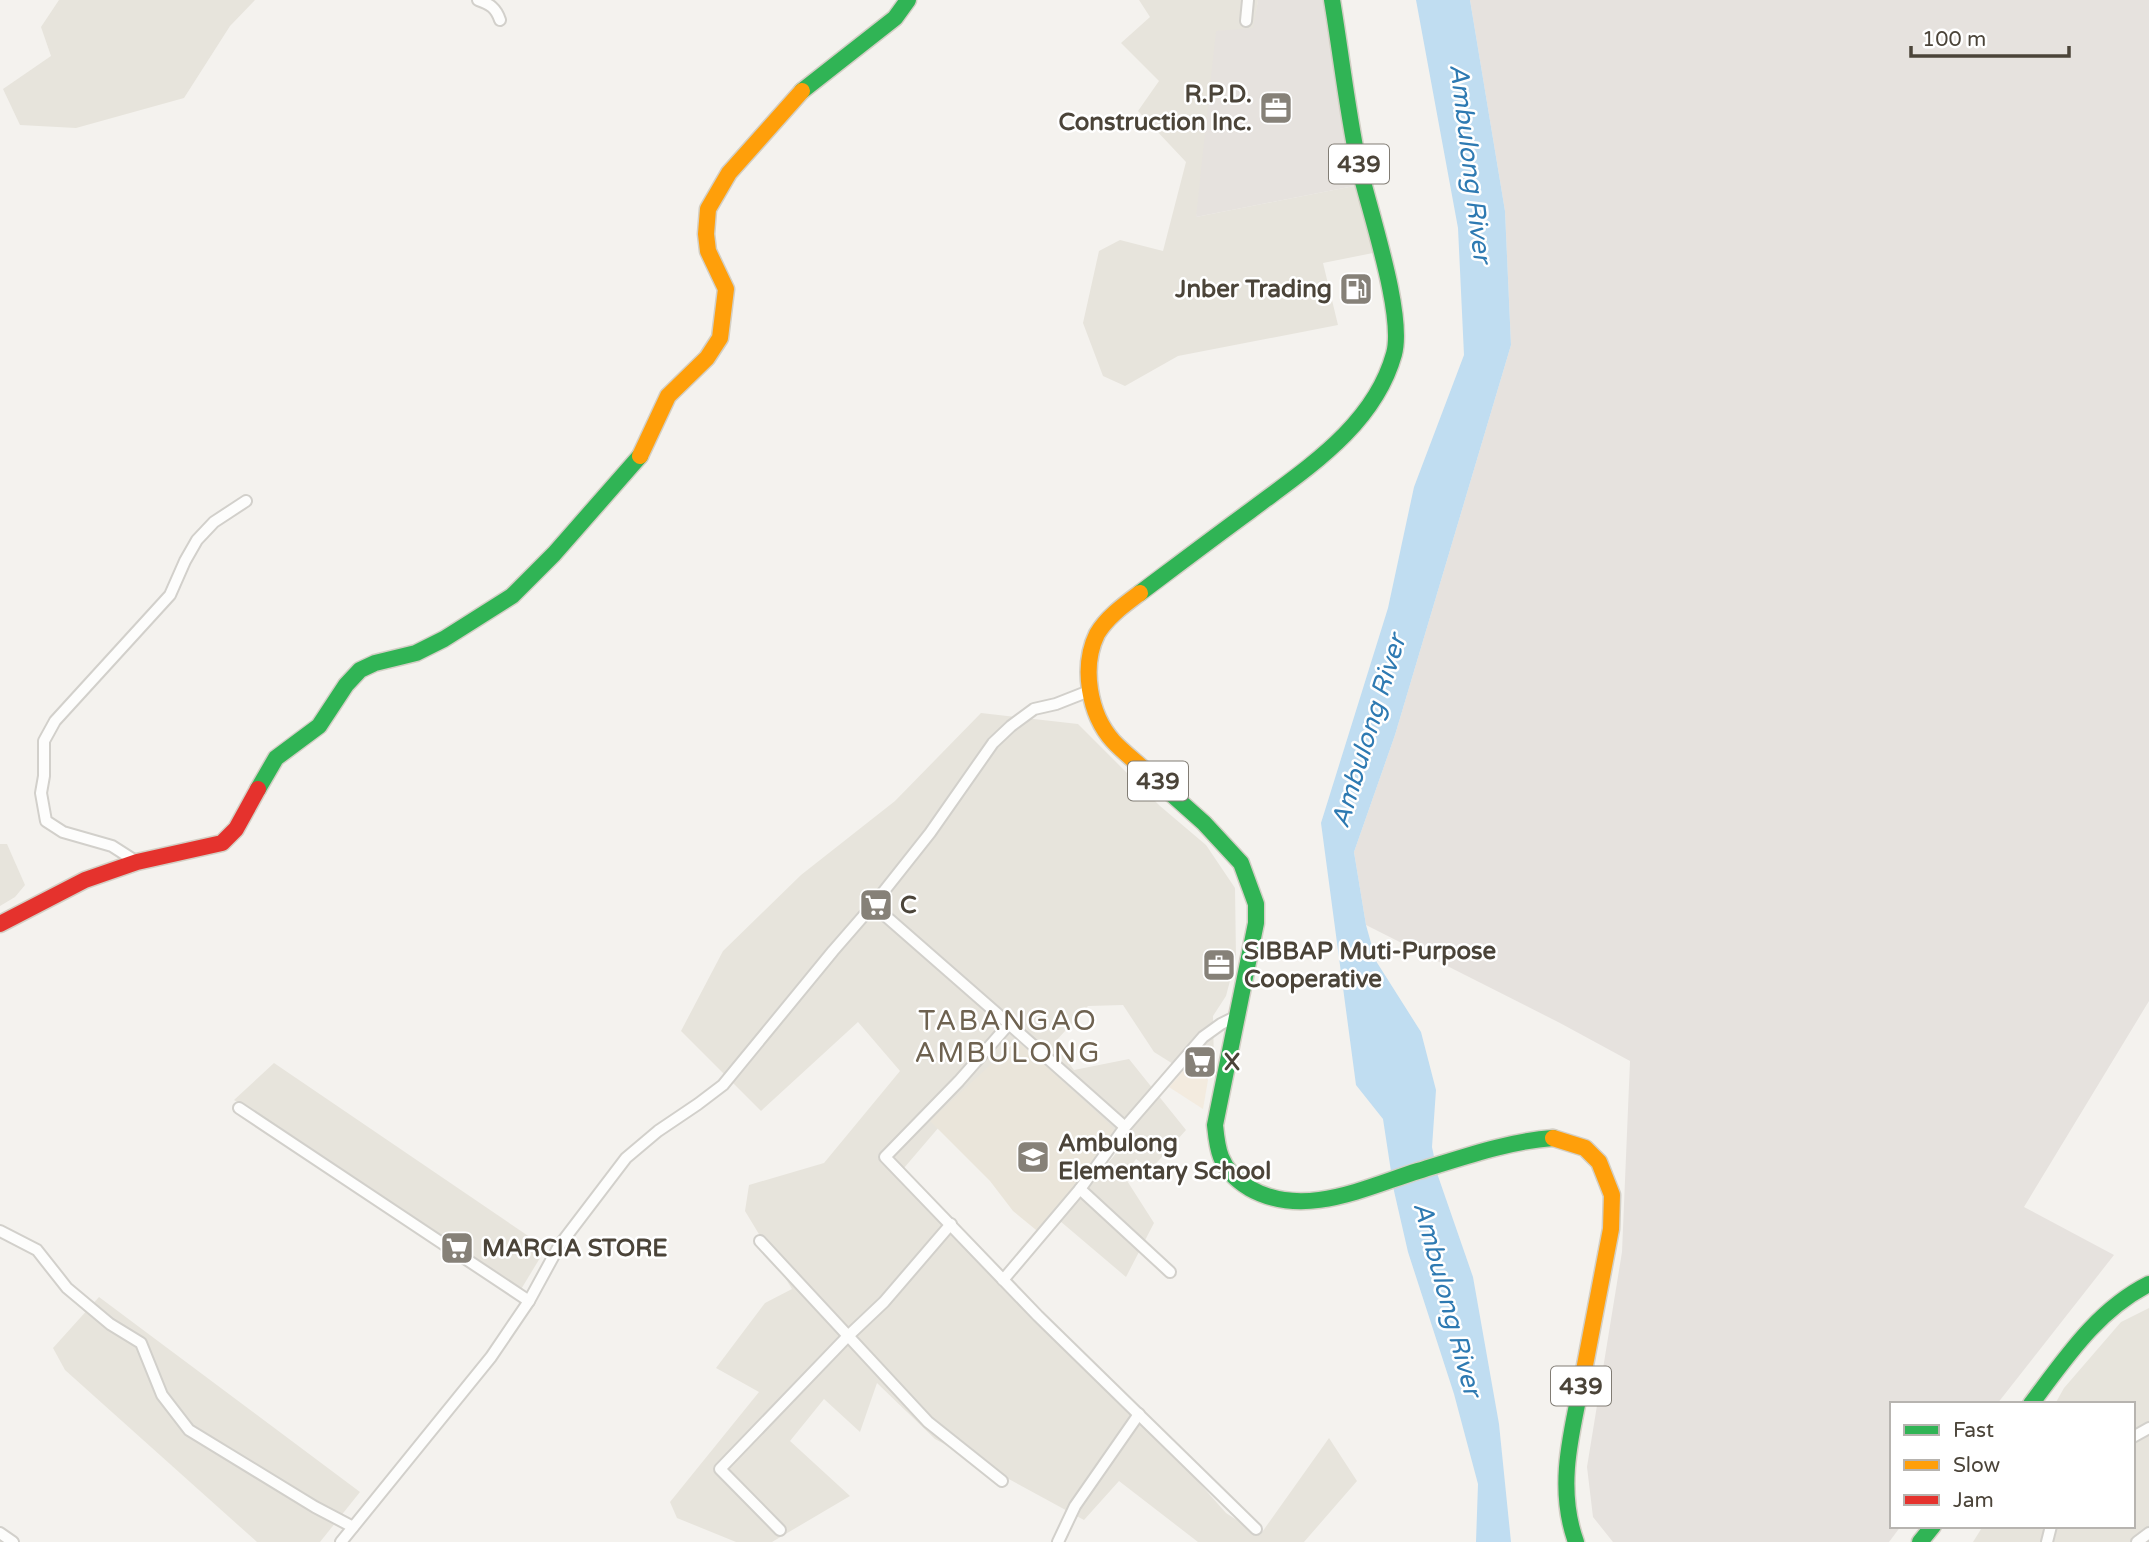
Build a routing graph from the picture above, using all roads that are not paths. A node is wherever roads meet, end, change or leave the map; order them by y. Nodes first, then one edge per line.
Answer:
1 (478, 0) edge
2 (908, 0) edge
3 (1248, 0) edge
4 (1332, 0) edge
5 (500, 20) dead end
6 (1246, 21) dead end
7 (246, 501) dead end
8 (1089, 691) junction
9 (137, 862) junction
10 (873, 905) junction
11 (0, 924) edge
12 (1237, 1016) junction
13 (1009, 1024) junction
14 (239, 1108) dead end
15 (1125, 1127) junction
16 (1080, 1189) junction
17 (951, 1224) junction
18 (0, 1231) edge
19 (760, 1241) dead end
20 (1171, 1272) dead end
21 (1003, 1280) junction
22 (2149, 1284) edge
23 (529, 1301) junction
24 (847, 1337) junction
25 (2033, 1402) edge
26 (1139, 1414) junction
27 (1002, 1481) dead end
28 (353, 1527) junction
29 (1931, 1528) edge
30 (1256, 1529) dead end
31 (780, 1530) dead end
32 (0, 1533) edge
33 (2149, 1533) edge
34 (13, 1542) edge
35 (341, 1542) edge
36 (1058, 1542) edge
37 (1576, 1542) edge
38 (1920, 1542) edge
39 (2137, 1542) edge

1 - 5 street
2 - 9 main road
3 - 6 street
4 - 8 main road, 439
7 - 9 street
8 - 10 street
8 - 12 main road, 439
9 - 11 main road
10 - 13 street
10 - 23 street
12 - 15 street
12 - 37 main road, 439
13 - 15 street
13 - 17 street
14 - 23 street
15 - 16 street
16 - 20 street
16 - 21 street
17 - 21 street
17 - 24 street
18 - 28 street
19 - 24 street
21 - 26 street
22 - 25 main road
23 - 28 street
24 - 27 street
24 - 31 street
26 - 30 street
26 - 36 street
28 - 35 street
29 - 38 main road
32 - 34 street
33 - 39 street

